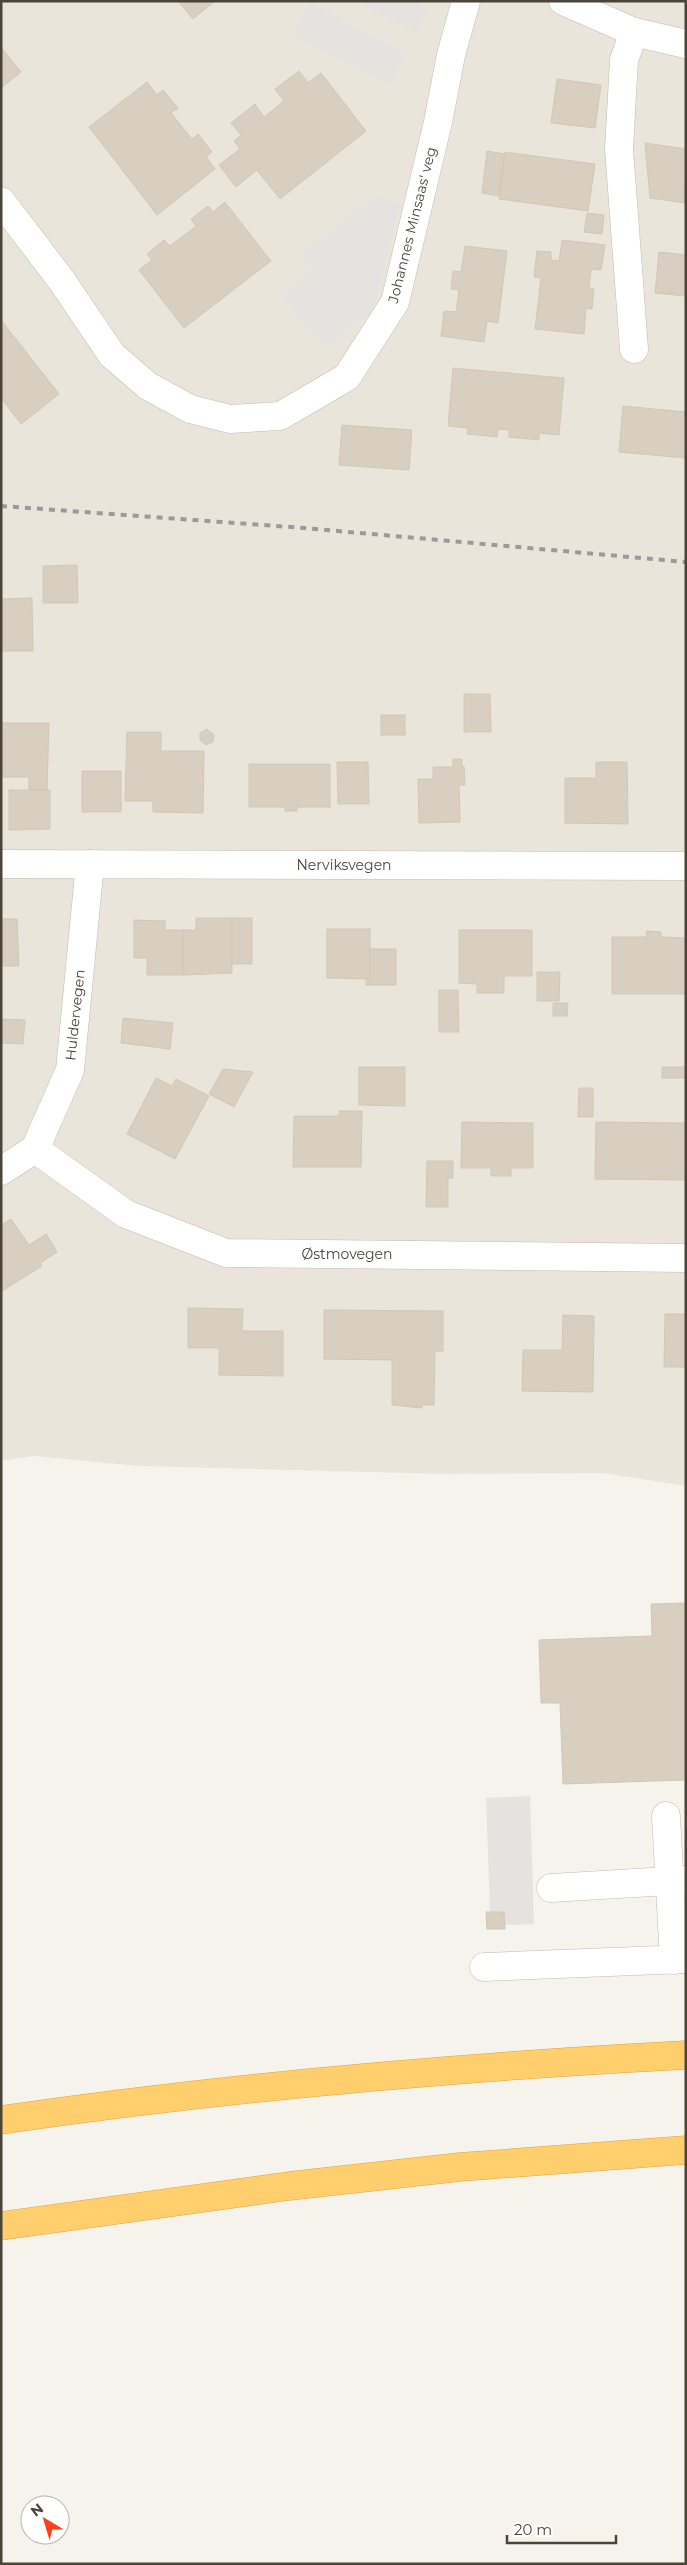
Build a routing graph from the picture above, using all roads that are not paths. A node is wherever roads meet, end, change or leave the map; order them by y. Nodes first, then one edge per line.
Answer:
1 (466, 1) edge
2 (563, 1) edge
3 (634, 32) junction
4 (686, 44) edge
5 (1, 201) edge
6 (634, 349) dead end
7 (1, 864) edge
8 (90, 864) junction
9 (686, 866) edge
10 (35, 1149) junction
11 (1, 1171) edge
12 (686, 1258) edge
13 (666, 1816) dead end
14 (677, 1881) edge
15 (551, 1888) dead end
16 (680, 1959) edge
17 (484, 1967) dead end
18 (686, 2055) edge
19 (1, 2120) edge
20 (686, 2150) edge
21 (1, 2226) edge

1 - 5 street, Johannes Minsaas' veg
2 - 3 street
3 - 4 street
3 - 6 street
7 - 8 street, Nerviksvegen
8 - 9 street, Nerviksvegen
8 - 10 street, Huldervegen
10 - 11 street
10 - 12 street, Østmovegen
13 - 14 street
14 - 15 street
14 - 16 street
16 - 17 street
18 - 19 highway
20 - 21 highway

